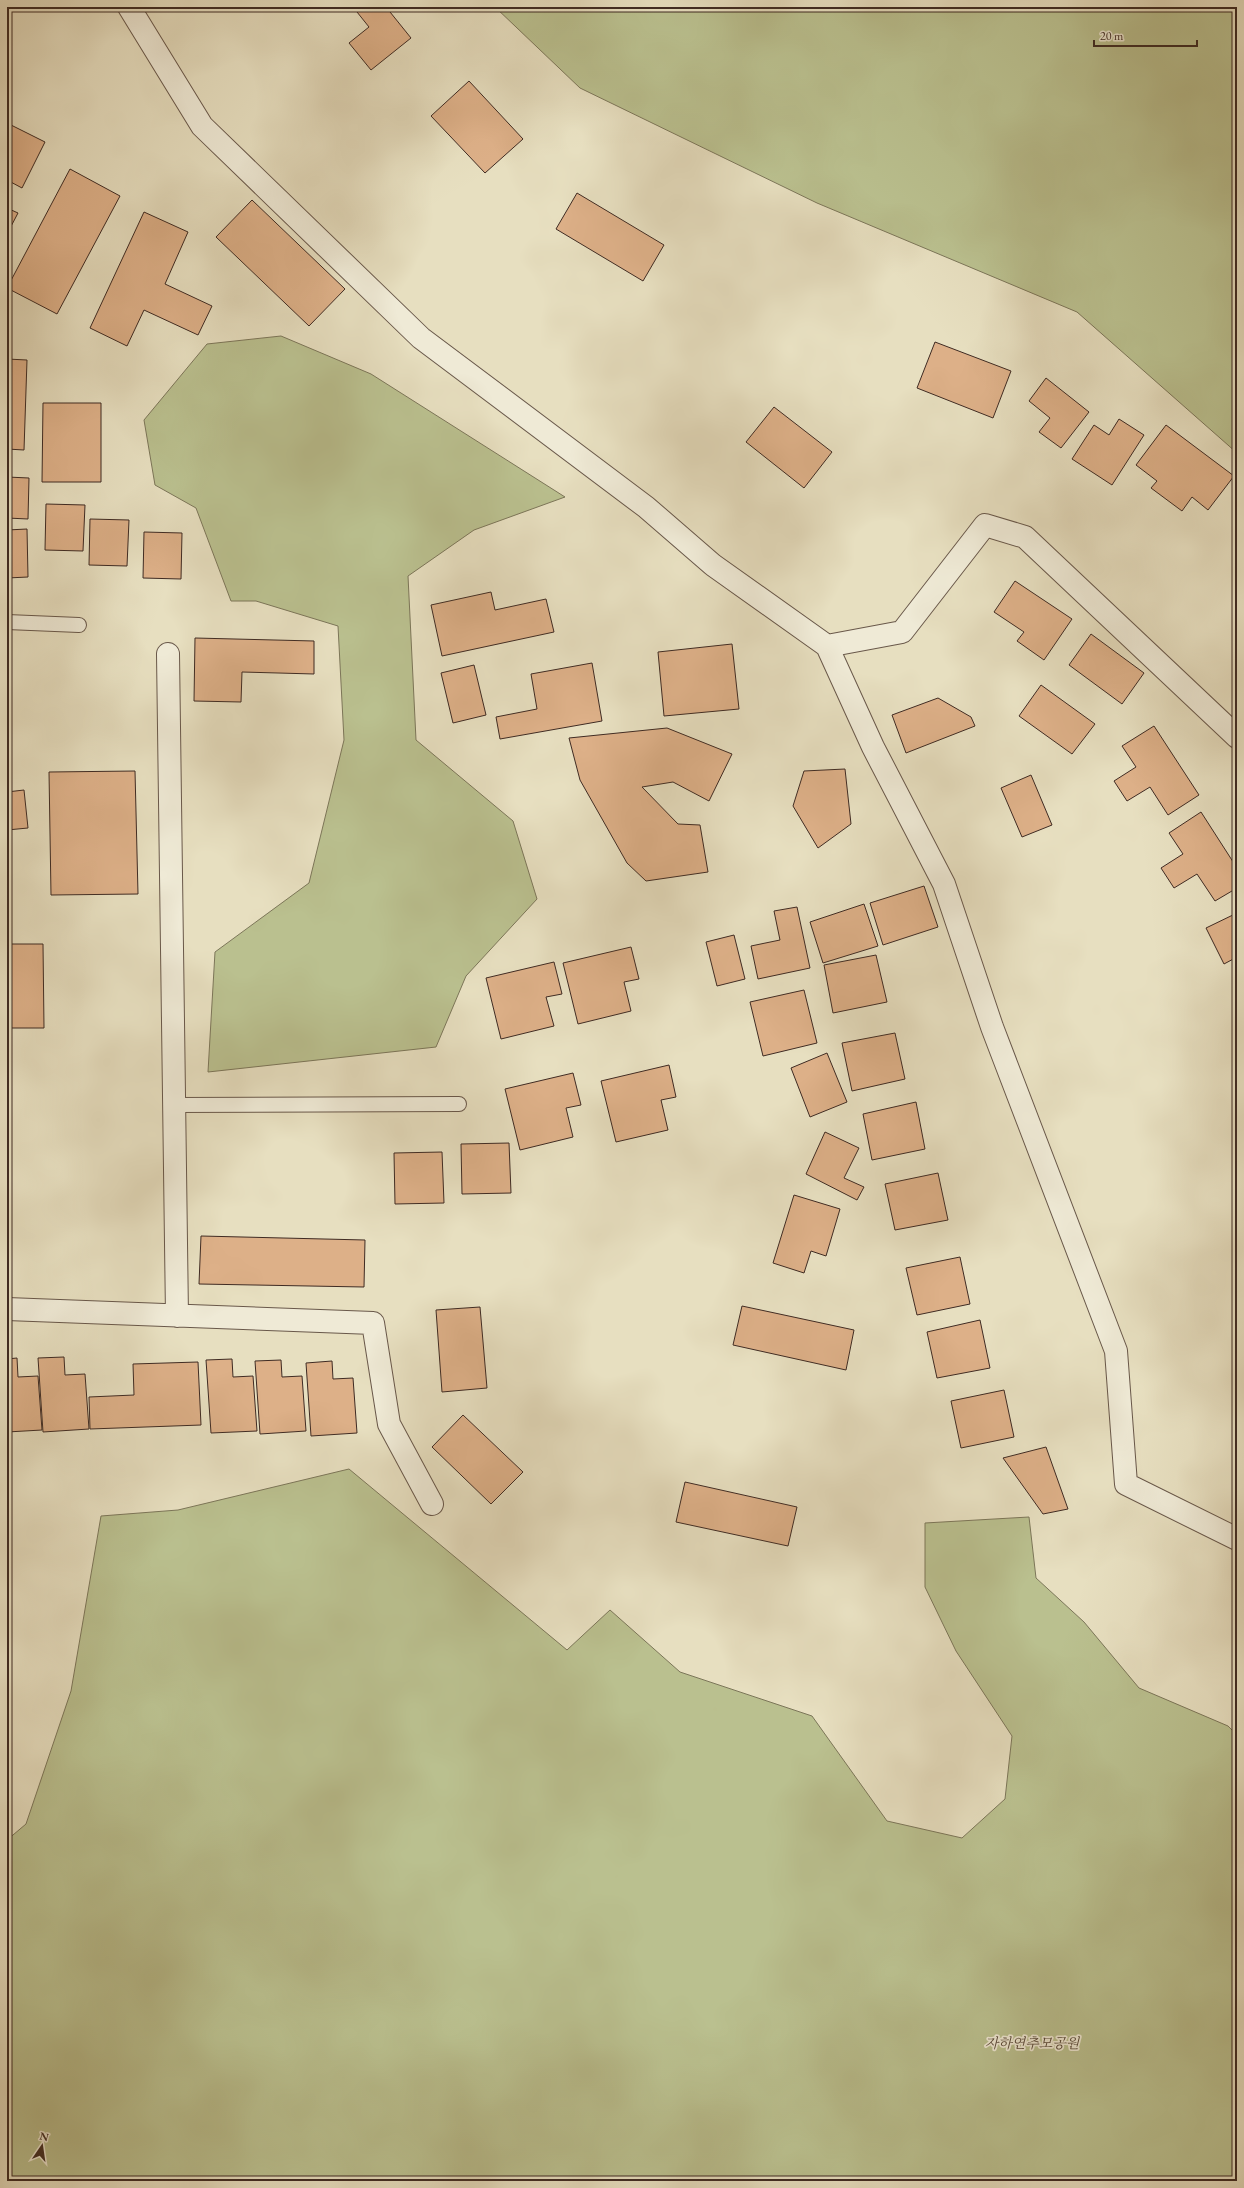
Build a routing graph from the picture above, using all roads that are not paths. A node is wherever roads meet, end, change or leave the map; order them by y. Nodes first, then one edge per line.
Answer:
1 (129, 7) edge
2 (7, 622) edge
3 (79, 625) dead end
4 (827, 646) junction
5 (168, 654) dead end
6 (1237, 737) edge
7 (459, 1104) dead end
8 (174, 1105) junction
9 (7, 1309) edge
10 (177, 1316) junction
11 (432, 1504) dead end
12 (1237, 1539) edge

1 - 4 street
2 - 3 lane
4 - 6 street
4 - 12 street
5 - 8 street
7 - 8 lane
8 - 10 street
9 - 10 street
10 - 11 street

